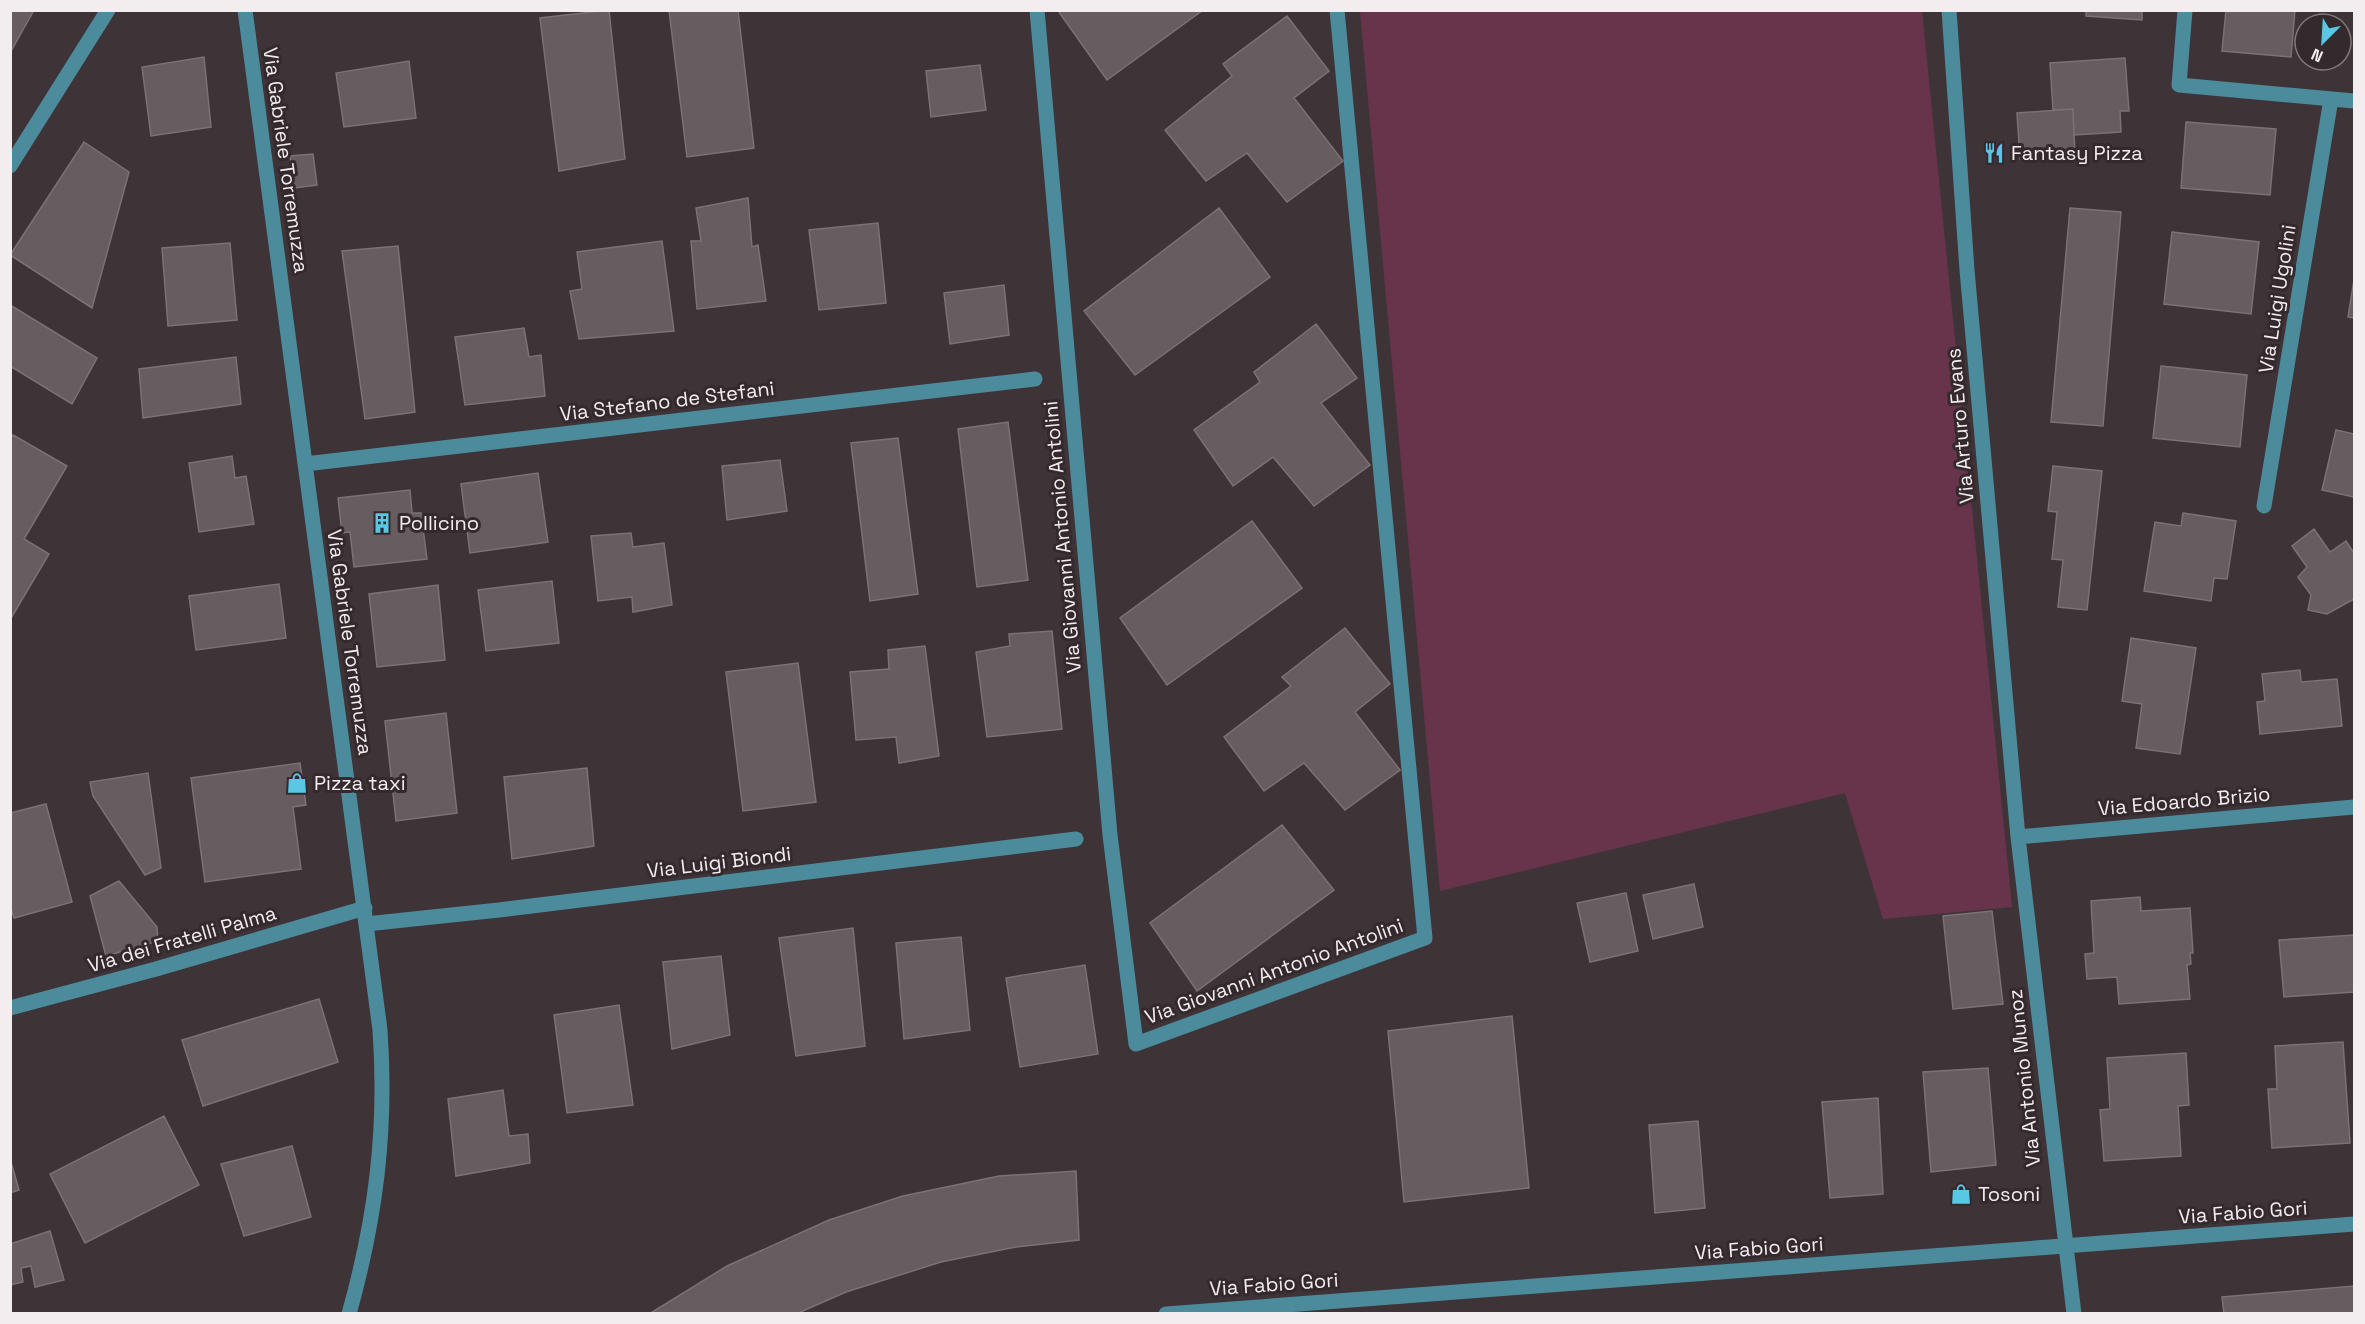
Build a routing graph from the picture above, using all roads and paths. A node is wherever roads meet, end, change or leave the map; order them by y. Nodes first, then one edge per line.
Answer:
1 (108, 10) edge
2 (245, 10) edge
3 (1037, 10) edge
4 (1336, 10) edge
5 (1949, 10) edge
6 (2185, 10) edge
7 (2331, 99) junction
8 (2355, 101) edge
9 (10, 166) edge
10 (1035, 380) dead end
11 (305, 464) junction
12 (2264, 506) dead end
13 (2355, 807) edge
14 (2018, 837) junction
15 (1076, 839) dead end
16 (366, 916) junction
17 (10, 1008) edge
18 (2355, 1224) edge
19 (2064, 1247) junction
20 (1197, 1312) edge
21 (350, 1314) edge
22 (1166, 1314) edge
23 (2074, 1314) edge

1 - 9 street
2 - 11 street, Via Gabriele Torremuzza
3 - 4 street, Via Giovanni Antonio Antolini
5 - 14 street, Via Arturo Evans
6 - 7 street
7 - 8 street
7 - 12 street, Via Luigi Ugolini
10 - 11 street, Via Stefano de Stefani
11 - 16 street, Via Gabriele Torremuzza
13 - 14 street, Via Edoardo Brizio
14 - 19 street, Via Antonio Munoz
15 - 16 street, Via Luigi Biondi
16 - 17 street, Via dei Fratelli Palma
16 - 21 street, Via Gabriele Torremuzza
18 - 19 street, Via Fabio Gori
19 - 20 street, Via Fabio Gori
19 - 23 street, Via Antonio Munoz
20 - 22 street, Via Fabio Gori

